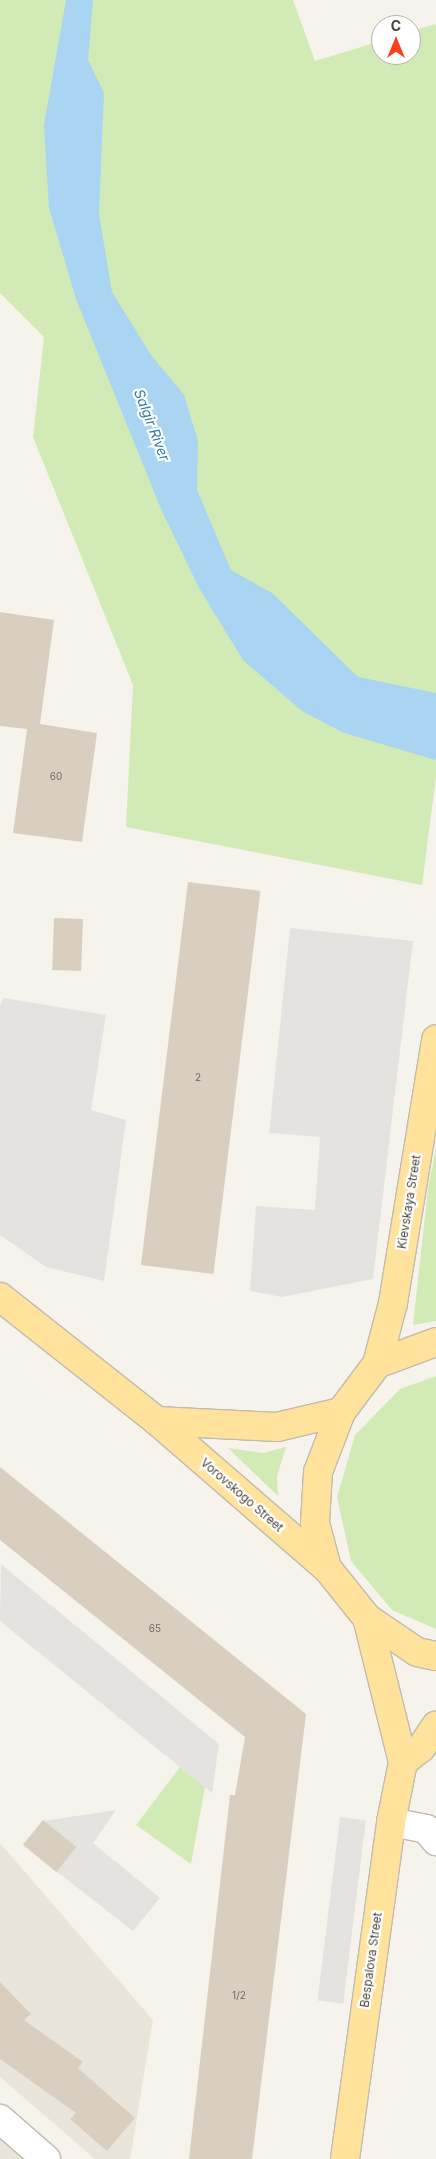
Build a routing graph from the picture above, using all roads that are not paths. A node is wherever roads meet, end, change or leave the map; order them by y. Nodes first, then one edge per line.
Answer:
1 (436, 1039) edge
2 (0, 1297) edge
3 (436, 1342) edge
4 (377, 1364) junction
5 (341, 1412) junction
6 (157, 1421) junction
7 (327, 1568) junction
8 (367, 1618) junction
9 (436, 1656) edge
10 (436, 1726) edge
11 (403, 1762) junction
12 (390, 1822) junction
13 (436, 1841) edge
14 (0, 2119) edge
15 (46, 2159) edge
16 (345, 2159) edge

1 - 4 main road, Kievskaya Street
2 - 6 main road, Vorovskogo Street
3 - 4 main road
4 - 5 main road
5 - 6 main road
5 - 7 main road
6 - 7 main road, Vorovskogo Street
7 - 8 main road
8 - 9 main road
8 - 11 main road, Bespalova Street
10 - 11 main road
11 - 12 main road, Bespalova Street
12 - 13 street
12 - 16 main road, Bespalova Street
14 - 15 street

